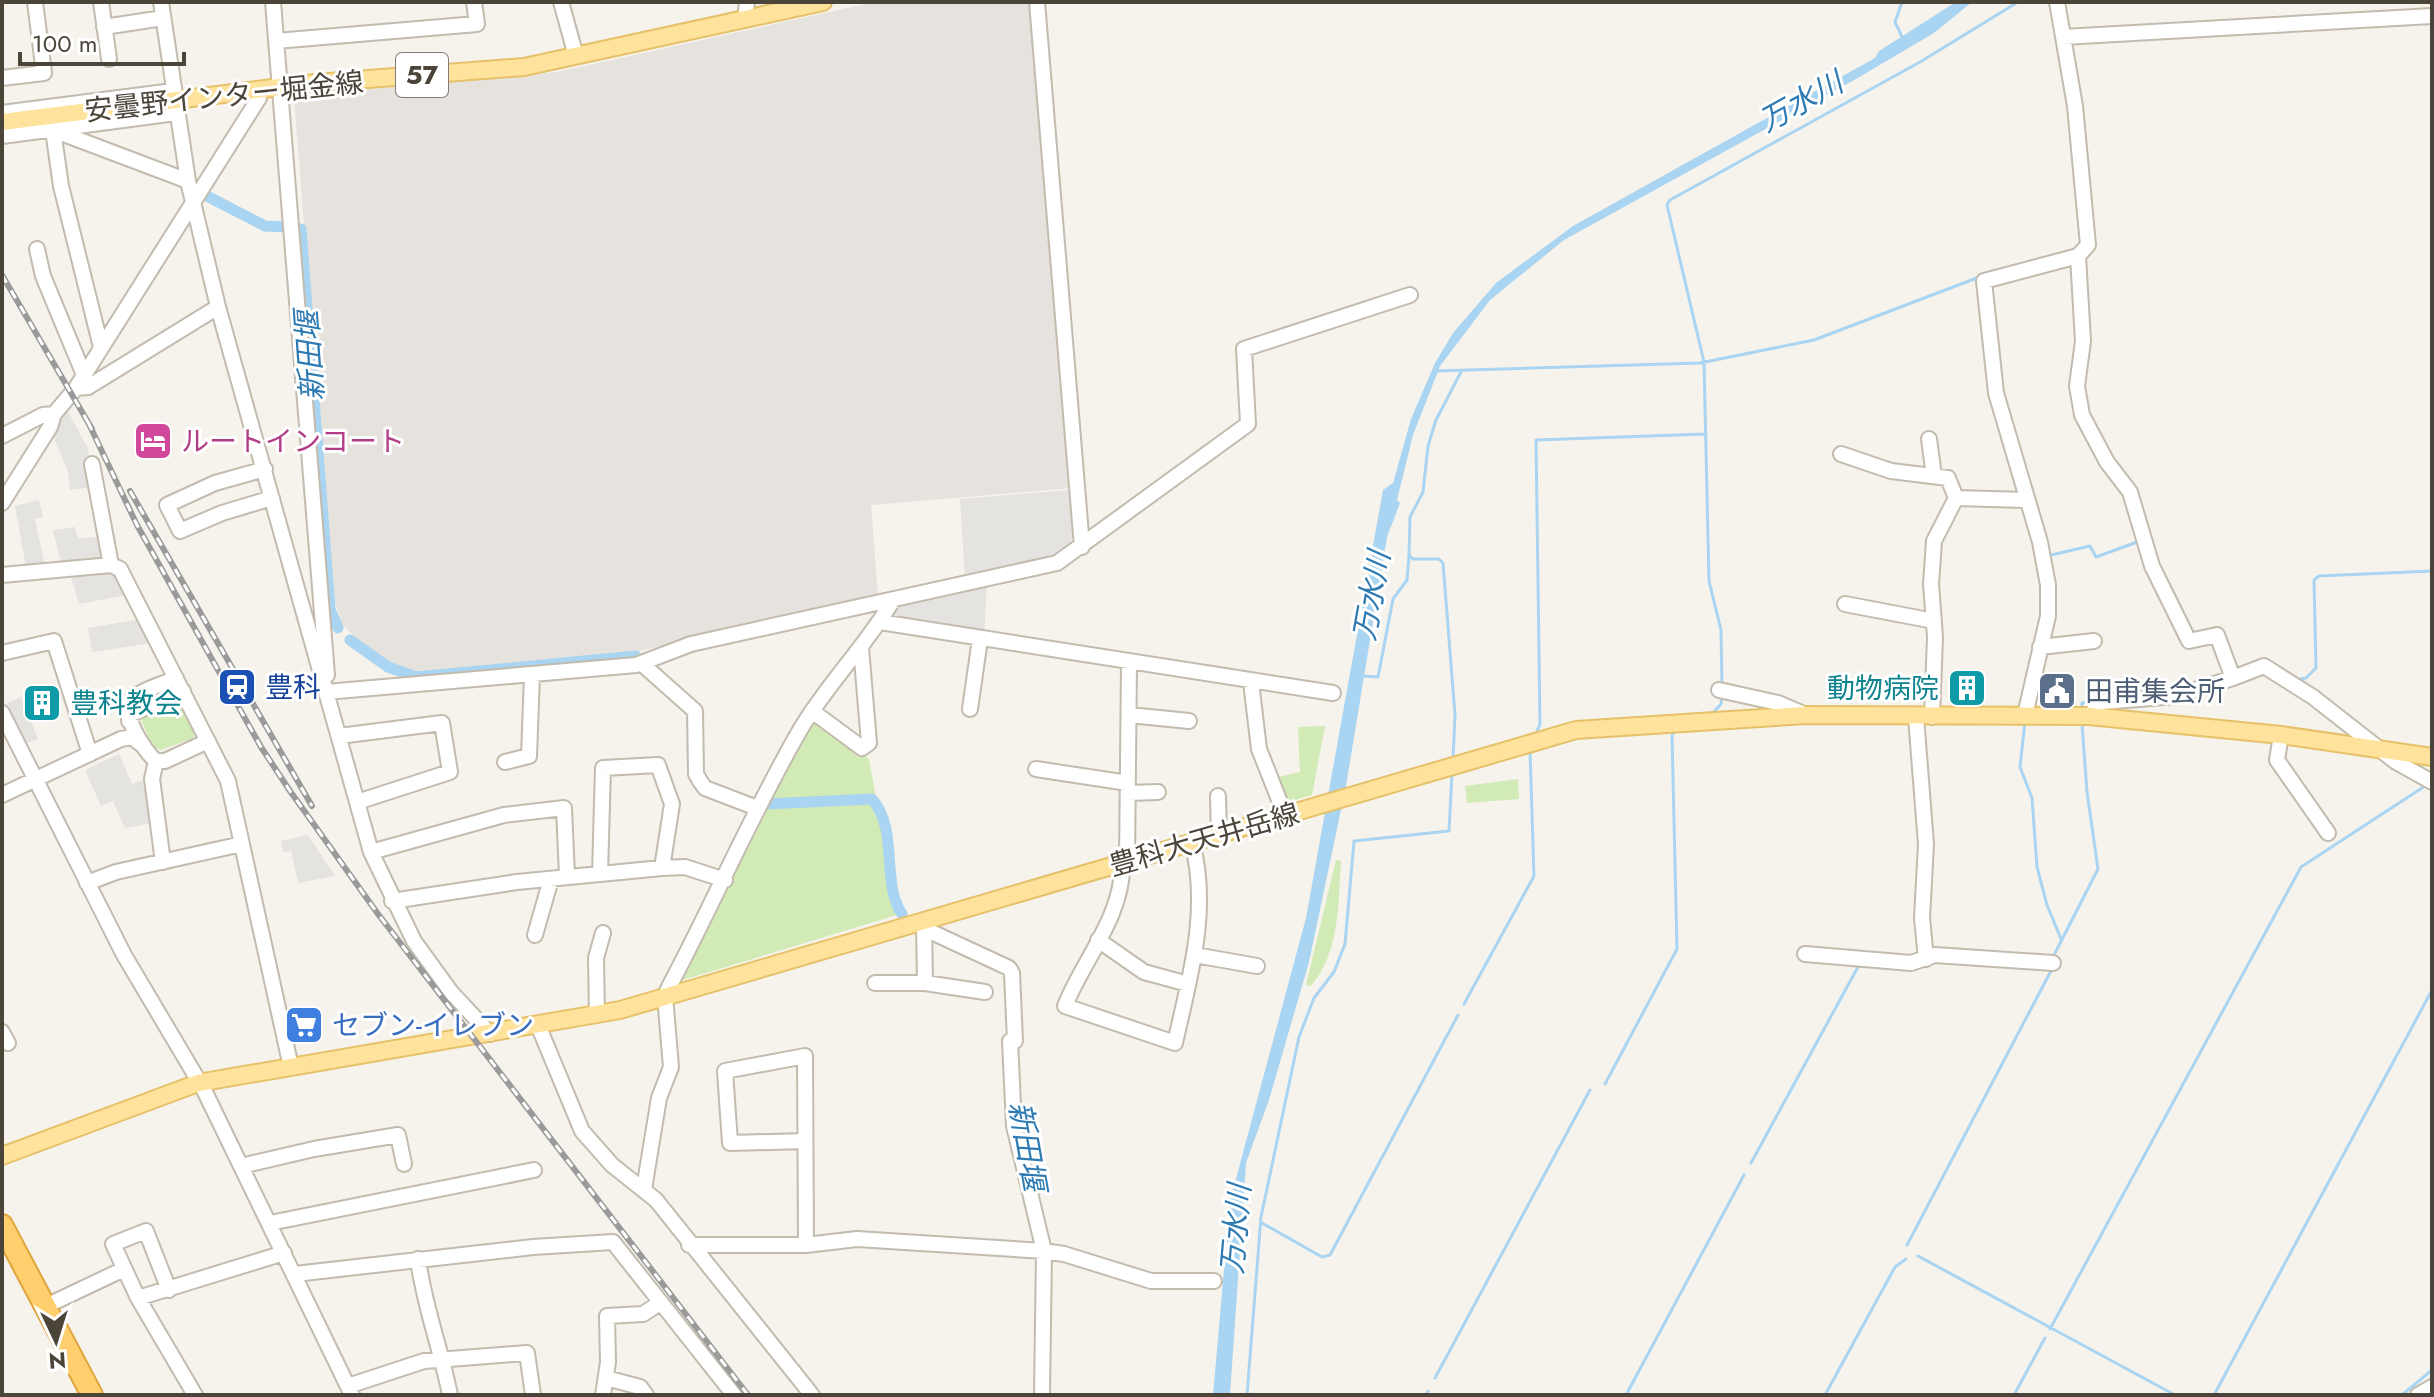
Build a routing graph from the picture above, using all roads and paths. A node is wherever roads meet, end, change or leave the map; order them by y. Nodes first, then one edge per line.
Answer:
1 (35, 2) edge
2 (101, 2) edge
3 (161, 2) edge
4 (273, 2) edge
5 (474, 2) edge
6 (561, 2) edge
7 (823, 2) edge
8 (1037, 2) edge
9 (2057, 2) edge
10 (746, 11) edge
11 (2432, 16) edge
12 (163, 18) junction
13 (104, 27) junction
14 (2063, 37) junction
15 (276, 41) junction
16 (576, 56) junction
17 (109, 59) dead end
18 (2, 78) edge
19 (280, 87) junction
20 (259, 89) junction
21 (175, 102) junction
22 (7, 119) edge
23 (53, 130) junction
24 (2, 136) edge
25 (188, 181) junction
26 (192, 203) junction
27 (37, 249) dead end
28 (2078, 256) junction
29 (1410, 295) dead end
30 (218, 307) junction
31 (101, 347) junction
32 (80, 382) junction
33 (54, 414) junction
34 (2, 436) edge
35 (1929, 439) dead end
36 (1841, 454) dead end
37 (92, 464) dead end
38 (265, 469) junction
39 (1934, 476) junction
40 (272, 498) junction
41 (1956, 498) junction
42 (2025, 500) junction
43 (2, 503) edge
44 (1082, 547) junction
45 (111, 565) junction
46 (2, 575) edge
47 (893, 600) junction
48 (1845, 604) dead end
49 (1934, 621) junction
50 (880, 622) junction
51 (980, 639) junction
52 (2094, 641) dead end
53 (2040, 647) junction
54 (861, 648) junction
55 (2, 653) edge
56 (641, 663) junction
57 (1129, 664) junction
58 (532, 675) junction
59 (2233, 678) junction
60 (1251, 682) junction
61 (180, 685) junction
62 (1719, 690) dead end
63 (326, 692) junction
64 (1333, 693) dead end
65 (970, 709) dead end
66 (812, 711) junction
67 (2, 713) edge
68 (129, 715) junction
69 (1129, 715) junction
70 (1806, 715) junction
71 (2025, 715) junction
72 (2089, 716) junction
73 (1924, 717) junction
74 (1189, 721) dead end
75 (2281, 735) junction
76 (339, 736) junction
77 (121, 739) junction
78 (208, 741) junction
79 (142, 746) junction
80 (2376, 748) junction
81 (90, 754) junction
82 (2432, 757) edge
83 (156, 761) junction
84 (505, 762) dead end
85 (1036, 769) dead end
86 (36, 779) junction
87 (2432, 782) edge
88 (1128, 788) junction
89 (1158, 792) dead end
90 (2, 795) edge
91 (1218, 796) dead end
92 (357, 802) junction
93 (757, 808) junction
94 (1285, 815) junction
95 (2328, 833) dead end
96 (1219, 834) junction
97 (1192, 842) junction
98 (242, 844) junction
99 (371, 852) junction
100 (163, 862) junction
101 (1124, 862) junction
102 (662, 868) junction
103 (600, 874) junction
104 (567, 876) junction
105 (551, 879) junction
106 (725, 880) junction
107 (87, 883) junction
108 (392, 901) junction
109 (924, 925) junction
110 (603, 933) dead end
111 (535, 935) dead end
112 (1098, 940) junction
113 (1805, 954) dead end
114 (1195, 955) junction
115 (1926, 959) junction
116 (2053, 963) dead end
117 (1257, 966) dead end
118 (875, 983) dead end
119 (925, 983) junction
120 (1188, 984) junction
121 (985, 992) dead end
122 (665, 996) junction
123 (597, 1015) junction
124 (538, 1025) junction
125 (490, 1034) junction
126 (291, 1067) junction
127 (198, 1083) junction
128 (805, 1141) junction
129 (2, 1156) edge
130 (404, 1164) dead end
131 (241, 1166) junction
132 (534, 1170) dead end
133 (644, 1189) junction
134 (270, 1223) junction
135 (2, 1225) edge
136 (689, 1245) junction
137 (806, 1245) junction
138 (1044, 1251) junction
139 (284, 1253) junction
140 (418, 1259) junction
141 (124, 1269) junction
142 (295, 1274) junction
143 (1214, 1281) dead end
144 (169, 1290) junction
145 (138, 1298) junction
146 (660, 1303) junction
147 (46, 1306) junction
148 (443, 1360) junction
149 (606, 1378) junction
150 (2432, 1387) edge
151 (350, 1390) edge
152 (92, 1395) edge
153 (195, 1395) edge
154 (450, 1395) edge
155 (533, 1395) edge
156 (603, 1395) edge
157 (646, 1395) edge
158 (734, 1395) edge
159 (812, 1395) edge
160 (1042, 1395) edge
161 (2418, 1395) edge

1 - 18 street
2 - 13 street
3 - 12 street
4 - 15 street
5 - 15 street
6 - 16 street
7 - 10 main road, 安曇野インター堀金線 / 57
8 - 44 street
9 - 14 street
10 - 16 main road, 安曇野インター堀金線 / 57
11 - 14 street
12 - 13 street
12 - 21 street
13 - 17 street
14 - 28 street
15 - 19 street
16 - 19 main road, 安曇野インター堀金線 / 57
19 - 20 main road, 安曇野インター堀金線 / 57
19 - 63 street
20 - 21 main road, 安曇野インター堀金線 / 57
20 - 26 street
21 - 22 main road, 安曇野インター堀金線 / 57
21 - 23 street
21 - 25 street
23 - 24 street
23 - 25 street
23 - 31 street
25 - 26 street
26 - 30 street
26 - 31 street
27 - 32 street
28 - 42 street
28 - 59 street
29 - 44 street
30 - 32 street
30 - 38 street
31 - 32 street
32 - 33 street
33 - 34 street
33 - 43 street
35 - 39 street
36 - 39 street
37 - 45 street
38 - 40 street
38 - 40 street
39 - 41 street
40 - 63 street
41 - 42 street
41 - 49 street
42 - 53 street
44 - 47 street
45 - 46 street
45 - 61 street
47 - 50 street
47 - 56 street
48 - 49 street
49 - 73 street
50 - 51 street
50 - 54 street
51 - 57 street
51 - 65 street
52 - 53 street
53 - 71 street
54 - 66 street
54 - 66 street
55 - 81 street
56 - 58 street
56 - 93 street
57 - 60 street
57 - 69 street
58 - 63 street
58 - 84 street
59 - 72 street
59 - 80 street
60 - 64 street
60 - 94 street
61 - 68 street
61 - 78 street
62 - 70 street
63 - 76 street
66 - 93 street
67 - 86 street
68 - 77 street
68 - 79 street
69 - 74 street
69 - 88 street
70 - 73 main road, 豊科大天井岳線
70 - 94 main road, 豊科大天井岳線
71 - 72 main road, 豊科大天井岳線
71 - 73 main road, 豊科大天井岳線
72 - 75 main road, 豊科大天井岳線
73 - 115 street
75 - 80 main road, 豊科大天井岳線
75 - 95 street
76 - 92 street
76 - 92 street
77 - 79 street
77 - 81 street
78 - 83 street
78 - 98 street
79 - 83 street
80 - 82 main road, 豊科大天井岳線
80 - 87 street
81 - 86 street
83 - 100 street
85 - 88 street
86 - 90 street
86 - 107 street
88 - 89 street
88 - 101 street
91 - 96 street
92 - 99 street
93 - 106 street
94 - 96 main road, 豊科大天井岳線
96 - 97 main road, 豊科大天井岳線
97 - 101 main road, 豊科大天井岳線
97 - 114 street
98 - 100 street
98 - 126 street
99 - 104 street
99 - 108 street
100 - 107 street
101 - 109 main road, 豊科大天井岳線
101 - 112 street
102 - 103 street
102 - 103 street
102 - 106 street
103 - 104 street
104 - 105 street
105 - 108 street
105 - 111 street
106 - 122 street
107 - 127 street
108 - 125 street
109 - 119 street
109 - 122 main road, 豊科大天井岳線
109 - 138 street
110 - 123 street
112 - 120 street
112 - 120 street
113 - 115 street
114 - 117 street
114 - 120 street
115 - 116 street
118 - 119 street
119 - 121 street
122 - 123 main road, 豊科大天井岳線
122 - 133 street
123 - 124 main road, 豊科大天井岳線
124 - 125 main road, 豊科大天井岳線
124 - 133 street
125 - 126 main road, 豊科大天井岳線
126 - 127 main road, 豊科大天井岳線
127 - 129 main road, 豊科大天井岳線
127 - 131 street
128 - 128 street
128 - 137 street
130 - 131 street
131 - 134 street
132 - 134 street
133 - 136 street
134 - 139 street
135 - 147 highway
136 - 137 street
136 - 159 street
137 - 138 street
138 - 143 street
138 - 160 street
139 - 142 street
139 - 144 street
140 - 142 street
140 - 146 street
140 - 148 street
141 - 144 street
141 - 145 street
141 - 147 street
142 - 151 street
144 - 145 street
145 - 153 street
146 - 149 street
146 - 158 street
147 - 152 highway
148 - 151 street
148 - 154 street
148 - 155 street
149 - 156 street
149 - 157 street
150 - 161 street

